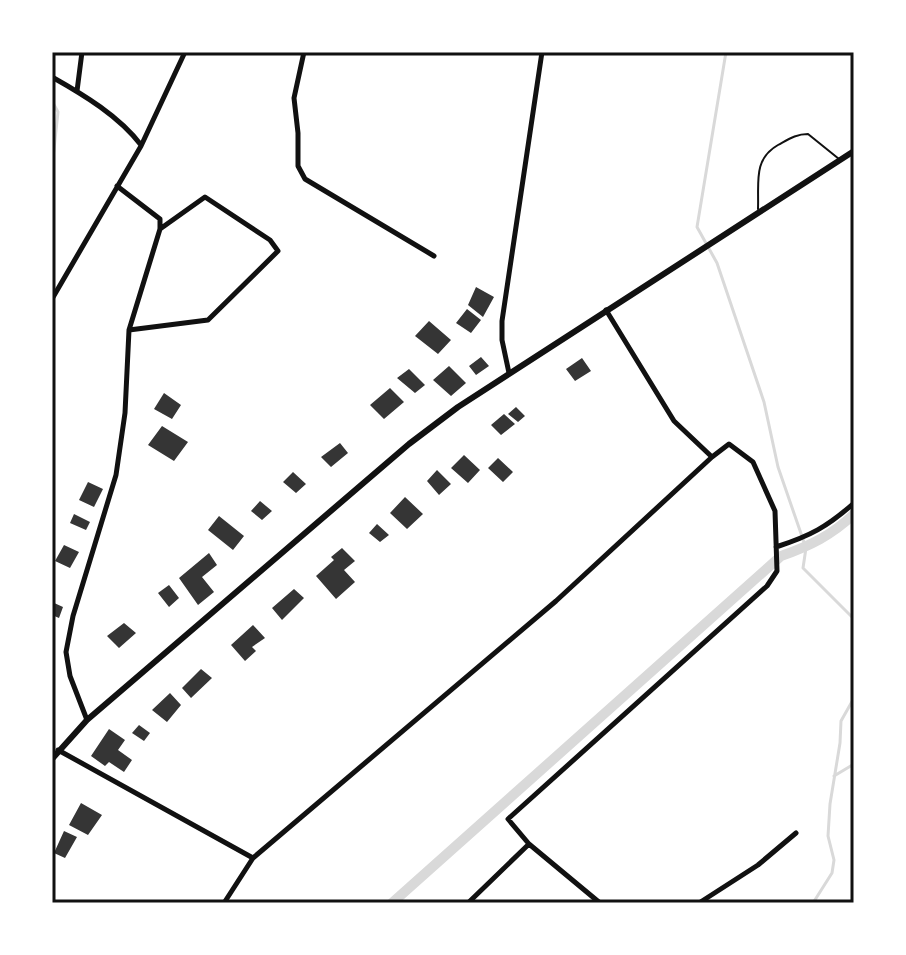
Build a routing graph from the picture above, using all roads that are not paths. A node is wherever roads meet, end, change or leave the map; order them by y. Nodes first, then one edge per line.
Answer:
1 (82, 52) edge
2 (185, 52) edge
3 (304, 52) edge
4 (542, 52) edge
5 (52, 77) edge
6 (77, 91) junction
7 (141, 146) junction
8 (854, 151) edge
9 (840, 160) junction
10 (117, 186) junction
11 (758, 213) junction
12 (160, 229) junction
13 (434, 256) dead end
14 (52, 299) edge
15 (606, 310) junction
16 (129, 330) junction
17 (509, 373) junction
18 (712, 457) junction
19 (854, 503) edge
20 (776, 547) junction
21 (87, 720) junction
22 (58, 750) junction
23 (52, 759) edge
24 (796, 833) dead end
25 (529, 844) junction
26 (253, 858) junction
27 (224, 903) edge
28 (468, 903) edge
29 (600, 903) edge
30 (699, 903) edge

1 - 6 street
2 - 7 street
3 - 13 street
4 - 17 street
5 - 6 street
6 - 7 street
7 - 10 street
8 - 9 main road
9 - 11 main road
9 - 11 lane
10 - 12 street
10 - 14 street
11 - 15 main road
12 - 16 street
12 - 16 street
15 - 17 main road
15 - 18 street
16 - 21 street
17 - 21 main road
18 - 20 street
18 - 26 street
19 - 20 street
20 - 25 street
21 - 22 main road
22 - 23 main road
22 - 26 street
24 - 30 street
25 - 28 street
25 - 29 street
26 - 27 street

